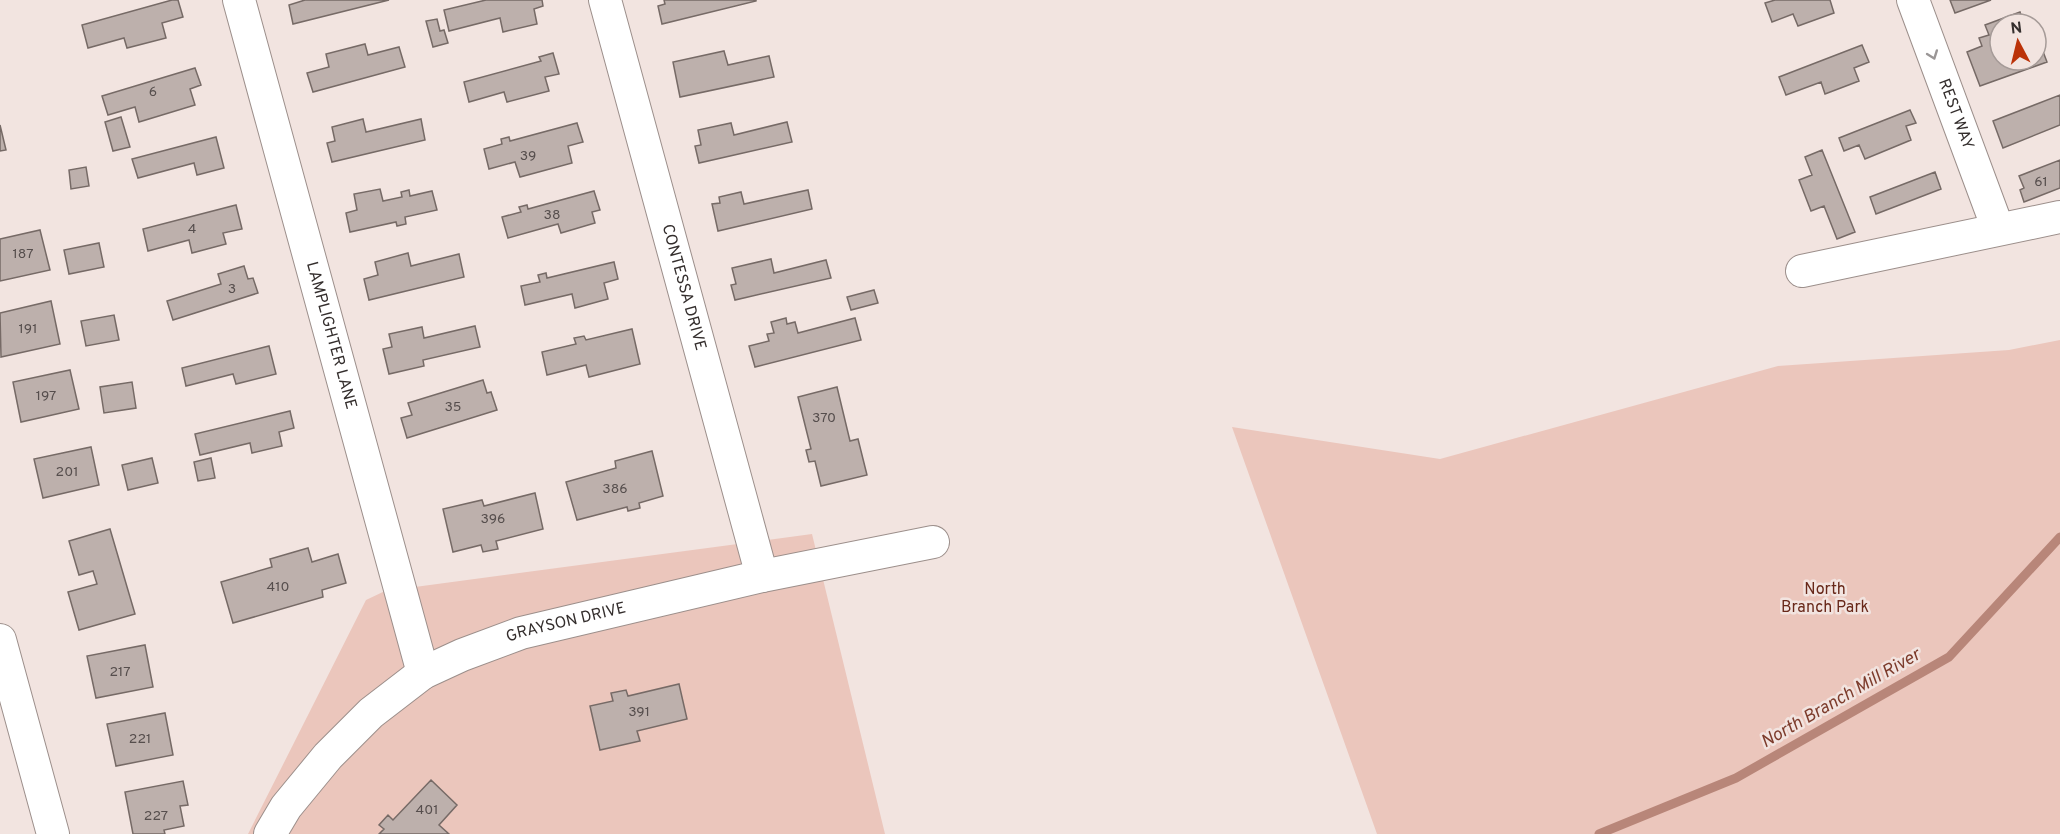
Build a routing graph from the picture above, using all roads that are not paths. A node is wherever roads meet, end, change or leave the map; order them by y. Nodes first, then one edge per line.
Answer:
1 (239, 0) edge
2 (604, 0) edge
3 (1913, 0) edge
4 (2060, 217) edge
5 (1998, 229) junction
6 (1802, 271) dead end
7 (933, 542) dead end
8 (762, 576) junction
9 (0, 640) edge
10 (423, 672) junction
11 (54, 834) edge
12 (270, 834) edge

1 - 10 street, LAMPLIGHTER LANE
2 - 8 street, CONTESSA DRIVE
3 -> 5 street, REST WAY
4 - 5 street
5 - 6 street
7 - 8 street, GRAYSON DRIVE
8 - 10 street, GRAYSON DRIVE
9 - 11 street
10 - 12 street, GRAYSON DRIVE

